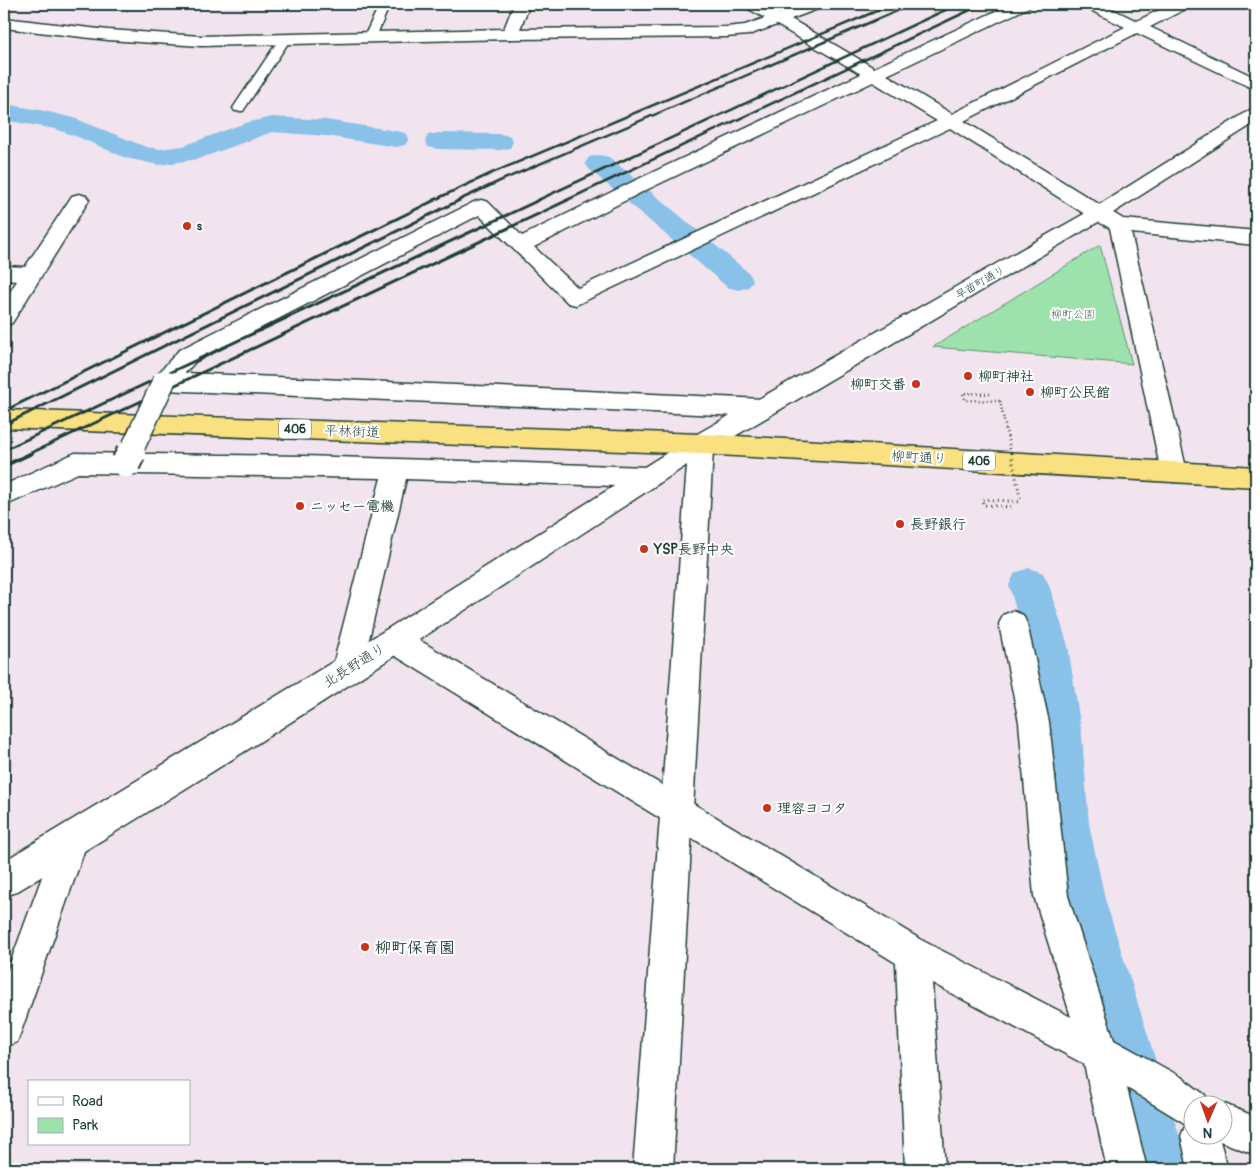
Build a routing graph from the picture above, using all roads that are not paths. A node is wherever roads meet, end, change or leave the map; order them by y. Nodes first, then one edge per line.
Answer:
1 (385, 4) edge
2 (522, 4) edge
3 (751, 4) edge
4 (816, 4) edge
5 (1023, 4) edge
6 (1090, 4) edge
7 (1182, 4) edge
8 (776, 20) junction
9 (4, 23) edge
10 (1135, 26) junction
11 (510, 34) junction
12 (370, 38) junction
13 (284, 40) junction
14 (872, 74) junction
15 (1256, 85) edge
16 (239, 108) dead end
17 (1256, 114) edge
18 (950, 121) junction
19 (79, 200) dead end
20 (1098, 214) junction
21 (1119, 225) junction
22 (1256, 238) edge
23 (520, 246) junction
24 (4, 274) edge
25 (32, 275) junction
26 (4, 318) edge
27 (164, 380) junction
28 (764, 408) junction
29 (4, 419) edge
30 (701, 444) junction
31 (126, 463) junction
32 (396, 469) junction
33 (1174, 472) junction
34 (647, 477) junction
35 (1256, 477) edge
36 (4, 496) edge
37 (1013, 624) dead end
38 (394, 640) junction
39 (347, 669) junction
40 (677, 811) junction
41 (72, 840) junction
42 (4, 880) edge
43 (912, 954) junction
44 (4, 1029) edge
45 (1109, 1057) junction
46 (1180, 1099) edge
47 (1232, 1126) edge
48 (1256, 1136) edge
49 (1202, 1146) edge
50 (653, 1169) edge
51 (924, 1169) edge
52 (1127, 1169) edge
53 (1208, 1169) edge

1 - 12 lane
2 - 11 street
3 - 8 street
4 - 8 street
5 - 14 street
6 - 10 street
7 - 10 street
8 - 11 street
8 - 14 street
9 - 13 street
10 - 15 street
10 - 18 street
11 - 12 street
12 - 13 street
13 - 16 lane
14 - 18 street
14 - 23 street
17 - 20 street, 早苗町通り
18 - 20 street
18 - 23 street
19 - 25 street
20 - 21 street
20 - 28 street, 早苗町通り
21 - 22 street
21 - 33 street
23 - 27 street
24 - 25 street
25 - 26 street
27 - 28 street
27 - 31 street, bridge
28 - 30 street, 早苗町通り
29 - 30 highway, 平林街道 / 406
30 - 33 highway, 柳町通り / 406
30 - 34 street, 北長野通り
30 - 40 street
31 - 32 street
31 - 36 street
32 - 34 street
32 - 39 street
33 - 35 highway, 柳町通り / 406
34 - 38 street, 北長野通り
37 - 45 street
38 - 39 street, 北長野通り
38 - 40 street
39 - 41 street, 北長野通り
40 - 43 street
40 - 50 street
41 - 42 street, 北長野通り
41 - 44 street
43 - 45 street
43 - 51 street
45 - 46 street
45 - 52 street
47 - 48 street
49 - 53 street

